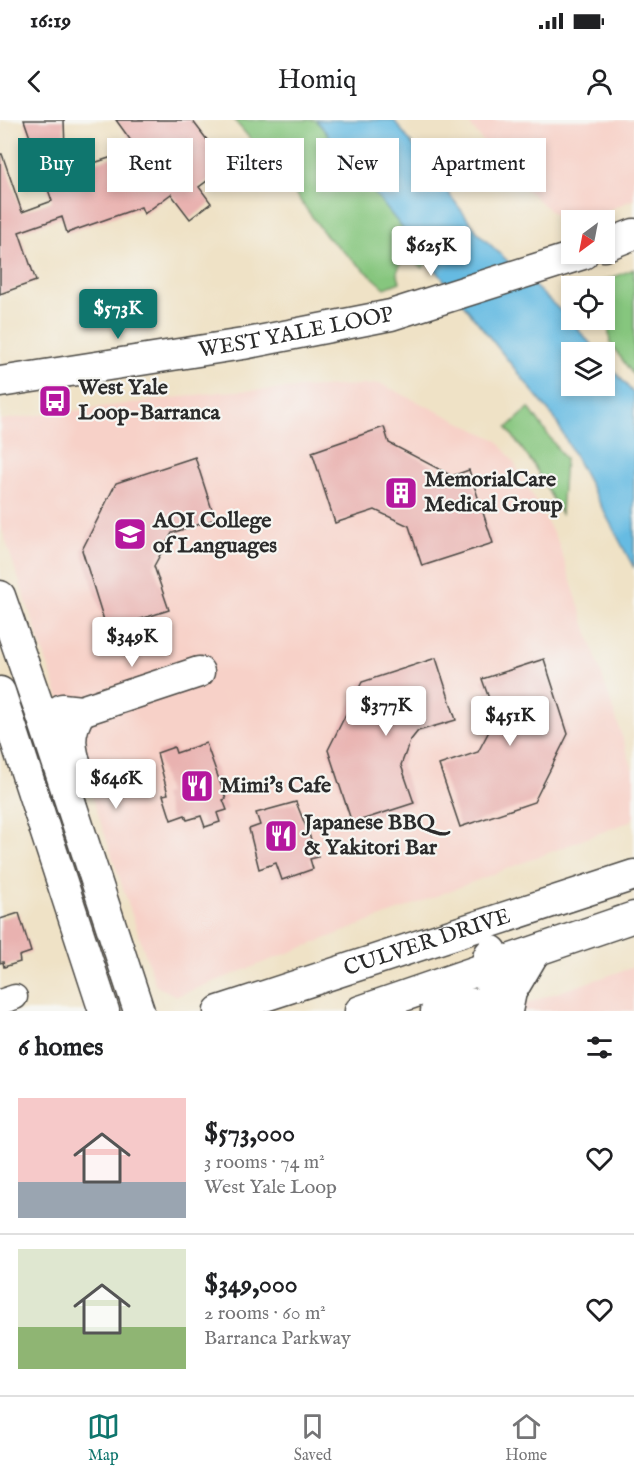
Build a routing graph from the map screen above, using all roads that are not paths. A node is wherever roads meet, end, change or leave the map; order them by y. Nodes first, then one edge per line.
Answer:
1 (634, 234) edge
2 (615, 242) edge
3 (561, 261) edge
4 (0, 382) edge
5 (0, 596) edge
6 (199, 672) dead end
7 (31, 685) junction
8 (0, 692) edge
9 (81, 711) junction
10 (634, 875) edge
11 (634, 895) edge
12 (101, 897) junction
13 (634, 917) edge
14 (593, 932) junction
15 (634, 934) edge
16 (534, 953) junction
17 (487, 969) junction
18 (104, 1011) edge
19 (139, 1011) edge
20 (219, 1011) edge
21 (360, 1011) edge
22 (436, 1011) edge
23 (495, 1011) edge
24 (501, 1011) edge
25 (507, 1011) edge

1 - 2 main road
3 - 4 main road, WEST YALE LOOP
5 - 7 main road
6 - 9 main road
7 - 9 main road
7 - 12 main road
8 - 18 main road
9 - 12 main road
10 - 20 main road, CULVER DRIVE
11 - 17 main road
12 - 19 main road
13 - 14 main road, CULVER DRIVE
14 - 15 main road
14 - 16 main road, CULVER DRIVE
16 - 17 main road, CULVER DRIVE
16 - 25 main road
17 - 21 main road, CULVER DRIVE
17 - 24 main road
22 - 23 main road

